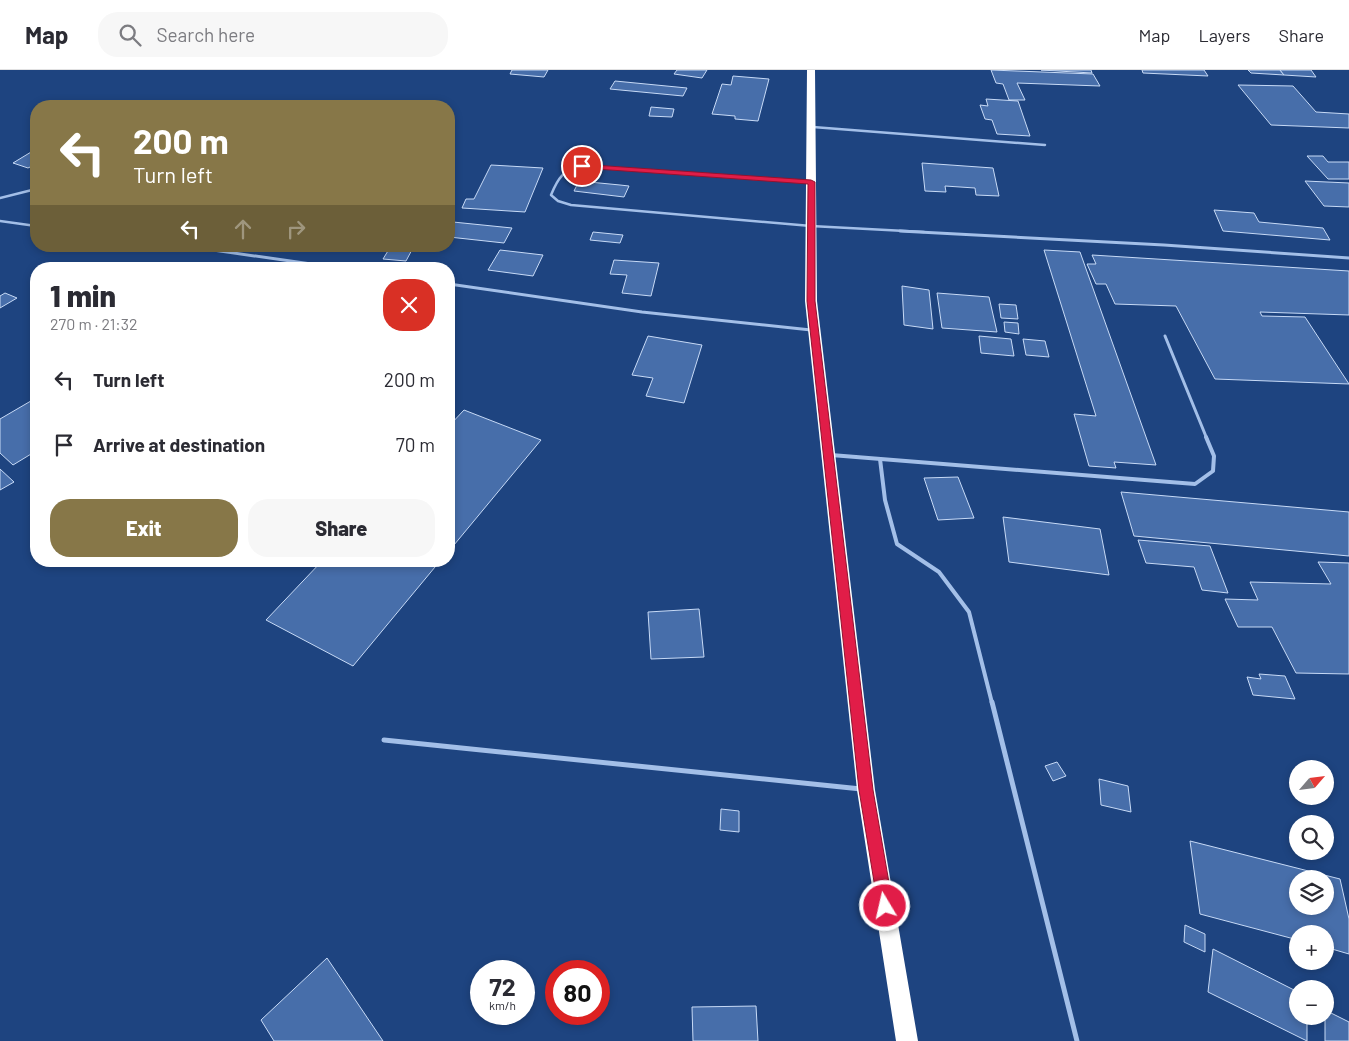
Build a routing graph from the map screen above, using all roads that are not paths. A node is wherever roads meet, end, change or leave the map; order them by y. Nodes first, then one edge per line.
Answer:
1 (811, 70) edge
2 (812, 127) junction
3 (1045, 145) dead end
4 (811, 182) junction
5 (30, 190) edge
6 (0, 198) edge
7 (0, 221) edge
8 (30, 225) edge
9 (811, 226) junction
10 (228, 252) edge
11 (1349, 258) edge
12 (297, 262) edge
13 (455, 285) edge
14 (814, 330) junction
15 (1165, 336) dead end
16 (828, 454) junction
17 (880, 459) junction
18 (384, 740) dead end
19 (866, 790) junction
20 (907, 1041) edge
21 (1077, 1041) edge

1 - 2 highway
2 - 3 lane
2 - 4 highway
4 - 9 highway
4 - 9 lane
5 - 6 lane
7 - 8 lane
9 - 11 lane
9 - 14 highway
10 - 12 lane
13 - 14 lane
14 - 16 highway
15 - 17 lane
16 - 17 lane
16 - 19 highway
17 - 21 lane
18 - 19 lane
19 - 20 highway

